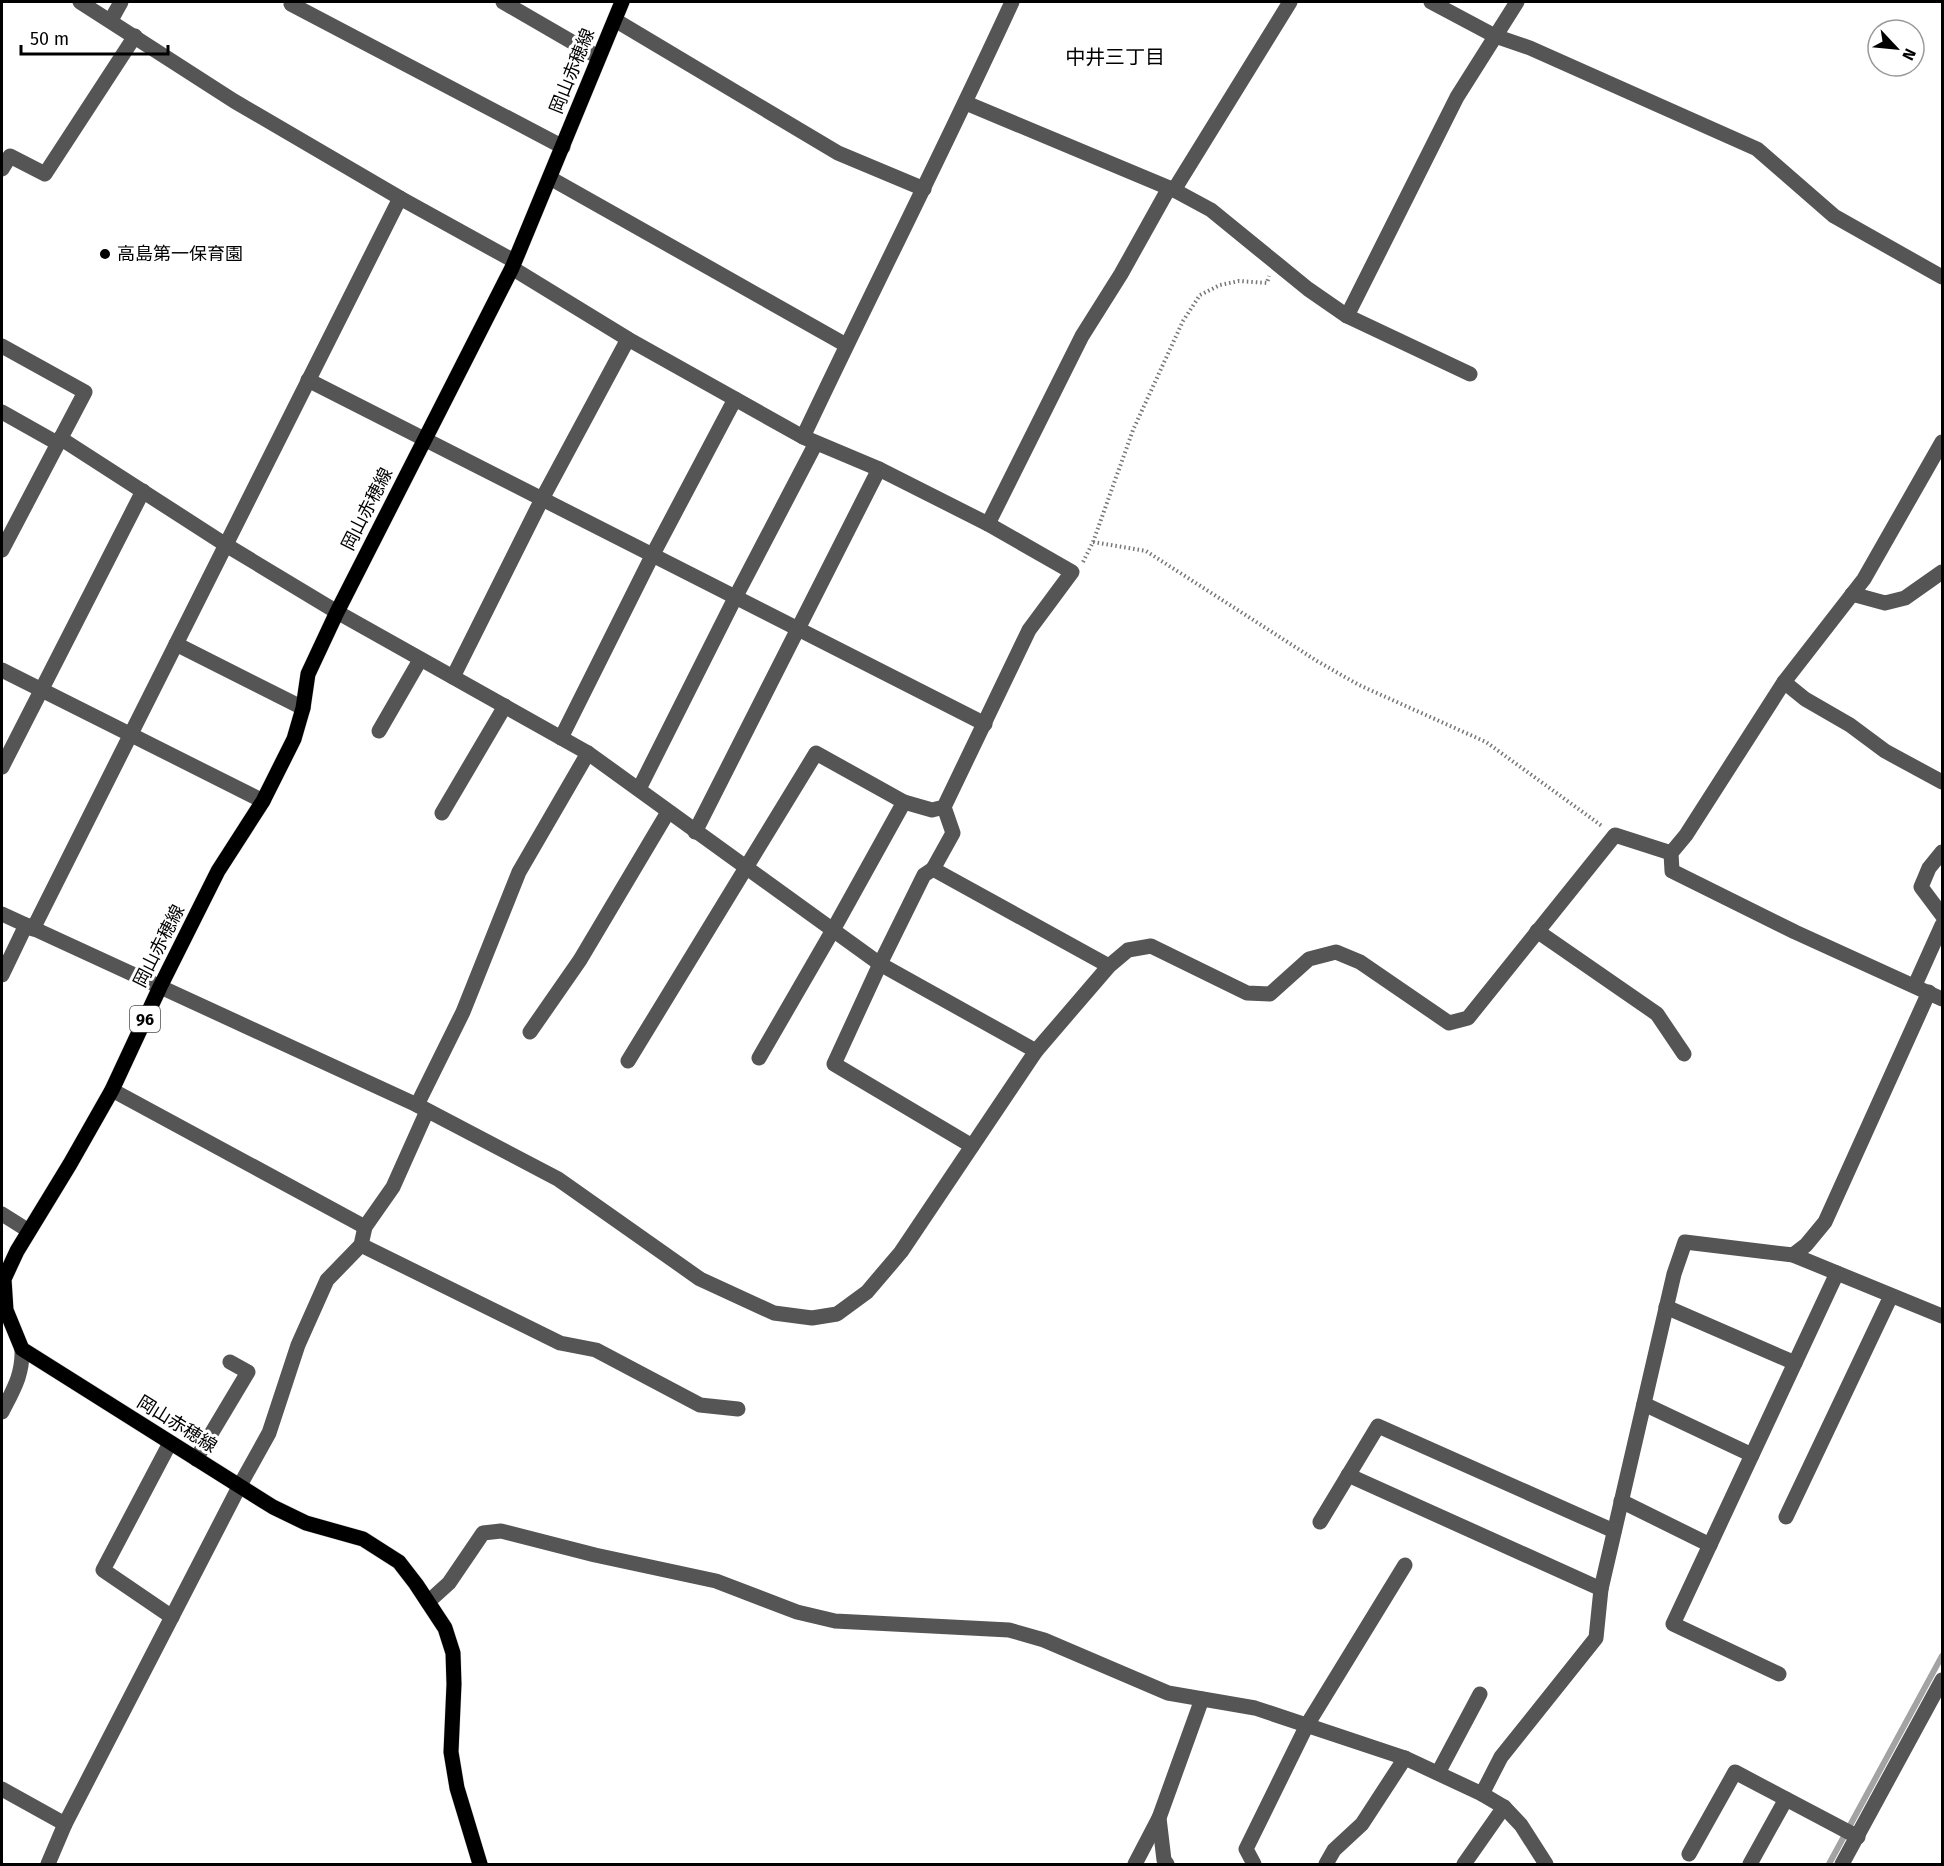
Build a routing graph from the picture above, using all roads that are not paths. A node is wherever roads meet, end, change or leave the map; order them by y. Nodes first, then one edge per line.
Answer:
1 (80, 2) edge
2 (121, 2) edge
3 (292, 2) edge
4 (503, 2) edge
5 (622, 2) edge
6 (1012, 2) edge
7 (1290, 2) edge
8 (1431, 2) edge
9 (1517, 2) edge
10 (111, 20) junction
11 (615, 20) junction
12 (135, 36) junction
13 (1495, 36) junction
14 (598, 57) junction
15 (966, 103) junction
16 (563, 147) junction
17 (2, 169) edge
18 (550, 178) junction
19 (924, 189) junction
20 (1172, 189) junction
21 (400, 198) junction
22 (513, 264) junction
23 (1942, 277) edge
24 (1347, 316) junction
25 (628, 339) junction
26 (846, 345) junction
27 (2, 346) edge
28 (1470, 374) dead end
29 (309, 380) junction
30 (735, 399) junction
31 (2, 412) edge
32 (425, 439) junction
33 (809, 440) junction
34 (58, 441) junction
35 (1942, 442) edge
36 (879, 469) junction
37 (143, 491) junction
38 (542, 499) junction
39 (988, 524) junction
40 (226, 545) junction
41 (2, 550) edge
42 (652, 556) junction
43 (1942, 572) edge
44 (1852, 594) junction
45 (735, 598) junction
46 (337, 612) junction
47 (798, 630) junction
48 (176, 644) junction
49 (420, 660) junction
50 (2, 670) edge
51 (453, 677) junction
52 (1784, 682) junction
53 (41, 689) junction
54 (505, 706) junction
55 (303, 708) junction
56 (985, 724) junction
57 (379, 730) dead end
58 (130, 735) junction
59 (561, 738) junction
60 (588, 753) junction
61 (2, 767) edge
62 (1942, 782) edge
63 (639, 789) junction
64 (263, 801) junction
65 (904, 802) junction
66 (944, 807) junction
67 (668, 812) junction
68 (442, 813) dead end
69 (695, 832) junction
70 (1942, 852) edge
71 (1671, 853) junction
72 (746, 866) junction
73 (933, 869) junction
74 (2, 914) edge
75 (1942, 915) edge
76 (1942, 925) edge
77 (30, 927) junction
78 (833, 930) junction
79 (1538, 931) junction
80 (880, 964) junction
81 (1109, 966) junction
82 (2, 975) edge
83 (1915, 985) junction
84 (160, 987) junction
85 (1936, 995) edge
86 (530, 1032) dead end
87 (1036, 1051) junction
88 (1683, 1054) dead end
89 (759, 1058) dead end
90 (628, 1061) dead end
91 (112, 1090) junction
92 (422, 1108) junction
93 (972, 1146) junction
94 (2, 1214) edge
95 (365, 1227) junction
96 (29, 1231) junction
97 (361, 1245) junction
98 (1793, 1255) junction
99 (1837, 1273) junction
100 (1892, 1296) junction
101 (1666, 1307) junction
102 (1942, 1316) edge
103 (22, 1349) junction
104 (230, 1362) dead end
105 (1795, 1363) junction
106 (1644, 1404) junction
107 (738, 1409) dead end
108 (2, 1412) edge
109 (170, 1443) junction
110 (1752, 1455) junction
111 (196, 1459) junction
112 (1348, 1474) junction
113 (239, 1486) junction
114 (1621, 1501) junction
115 (1786, 1517) dead end
116 (1320, 1522) dead end
117 (1614, 1531) junction
118 (1710, 1545) junction
119 (1405, 1564) dead end
120 (1602, 1589) junction
121 (428, 1602) junction
122 (172, 1617) junction
123 (1779, 1674) dead end
124 (1942, 1680) edge
125 (1480, 1694) dead end
126 (1939, 1695) edge
127 (1202, 1699) junction
128 (1307, 1725) junction
129 (1405, 1758) junction
130 (1438, 1773) junction
131 (2, 1790) edge
132 (1482, 1794) junction
133 (1786, 1798) junction
134 (1504, 1807) junction
135 (1159, 1818) junction
136 (65, 1824) junction
137 (1851, 1833) junction
138 (1689, 1854) dead end
139 (48, 1864) edge
140 (480, 1864) edge
141 (1135, 1864) edge
142 (1167, 1864) edge
143 (1254, 1864) edge
144 (1326, 1864) edge
145 (1464, 1864) edge
146 (1546, 1864) edge
147 (1750, 1864) edge
148 (1842, 1864) edge

1 - 10 street
2 - 10 street
3 - 16 street
4 - 14 street
5 - 11 main road, 岡山赤穂線 / 96
6 - 15 street
7 - 20 street
8 - 13 street
9 - 13 street
10 - 12 street
11 - 14 main road, 岡山赤穂線 / 96
11 - 19 street
12 - 17 street
12 - 21 street
13 - 23 street
13 - 24 street
14 - 16 main road, 岡山赤穂線 / 96
15 - 19 street
15 - 20 street
16 - 18 main road, 岡山赤穂線 / 96
18 - 22 main road, 岡山赤穂線 / 96
18 - 26 street
19 - 26 street
20 - 24 street
20 - 39 street
21 - 22 street
21 - 29 street
22 - 25 street
22 - 32 main road, 岡山赤穂線 / 96
24 - 28 street
25 - 30 street
25 - 38 street
26 - 33 street
27 - 34 street
29 - 32 street
29 - 40 street
30 - 33 street
30 - 42 street
31 - 34 street
32 - 38 street
32 - 46 main road, 岡山赤穂線 / 96
33 - 36 street
33 - 45 street
34 - 37 street
34 - 41 street
35 - 44 street
36 - 39 street
36 - 47 street
37 - 40 street
37 - 53 street
38 - 42 street
38 - 51 street
39 - 56 street
40 - 46 street
40 - 48 street
42 - 45 street
42 - 59 street
43 - 44 street
44 - 52 street
45 - 47 street
45 - 63 street
46 - 49 street
46 - 55 main road, 岡山赤穂線 / 96
47 - 56 street
47 - 69 street
48 - 55 street
48 - 58 street
49 - 51 street
49 - 57 street
50 - 53 street
51 - 54 street
52 - 62 street
52 - 71 street
53 - 58 street
53 - 61 street
54 - 59 street
54 - 68 street
55 - 64 main road, 岡山赤穂線 / 96
56 - 66 street
58 - 64 street
58 - 77 street
59 - 60 street
60 - 63 street
60 - 92 street
63 - 67 street
64 - 84 main road, 岡山赤穂線 / 96
65 - 66 street
65 - 72 street
65 - 78 street
66 - 73 street
67 - 69 street
67 - 86 street
69 - 72 street
70 - 75 street
71 - 79 street
71 - 83 street
72 - 78 street
72 - 90 street
73 - 80 street
73 - 81 street
74 - 77 street
76 - 83 street
77 - 82 street
77 - 84 street
78 - 80 street
78 - 89 street
79 - 81 street
79 - 88 street
80 - 87 street
80 - 93 street
81 - 87 street
83 - 85 street
84 - 91 main road, 岡山赤穂線 / 96
84 - 92 street
85 - 98 street
87 - 93 street
91 - 95 street
91 - 96 main road, 岡山赤穂線 / 96
92 - 93 street
92 - 95 street
94 - 96 street
95 - 97 street
96 - 103 main road, 岡山赤穂線 / 96
97 - 107 street
97 - 113 street
98 - 99 street
98 - 101 street
99 - 100 street
99 - 105 street
100 - 102 street
100 - 115 street
101 - 105 street
101 - 106 street
103 - 108 street
103 - 109 main road, 岡山赤穂線
104 - 111 street
105 - 110 street
106 - 110 street
106 - 114 street
109 - 111 main road, 岡山赤穂線
109 - 122 street
110 - 118 street
111 - 113 main road, 岡山赤穂線
112 - 116 street
112 - 117 street
112 - 120 street
113 - 121 main road, 岡山赤穂線
113 - 122 street
114 - 117 street
114 - 118 street
117 - 120 street
118 - 123 street
119 - 128 street
120 - 132 street
121 - 127 street
121 - 140 main road, 岡山赤穂線
122 - 136 street
124 - 126 street
125 - 130 street
126 - 137 street
127 - 128 street
127 - 135 street
128 - 129 street
128 - 143 street
129 - 130 street
129 - 144 street
130 - 132 street
131 - 136 street
132 - 134 street
133 - 137 street
133 - 138 street
133 - 147 street
134 - 145 street
134 - 146 street
135 - 141 street
135 - 142 street
136 - 139 street
137 - 148 street

